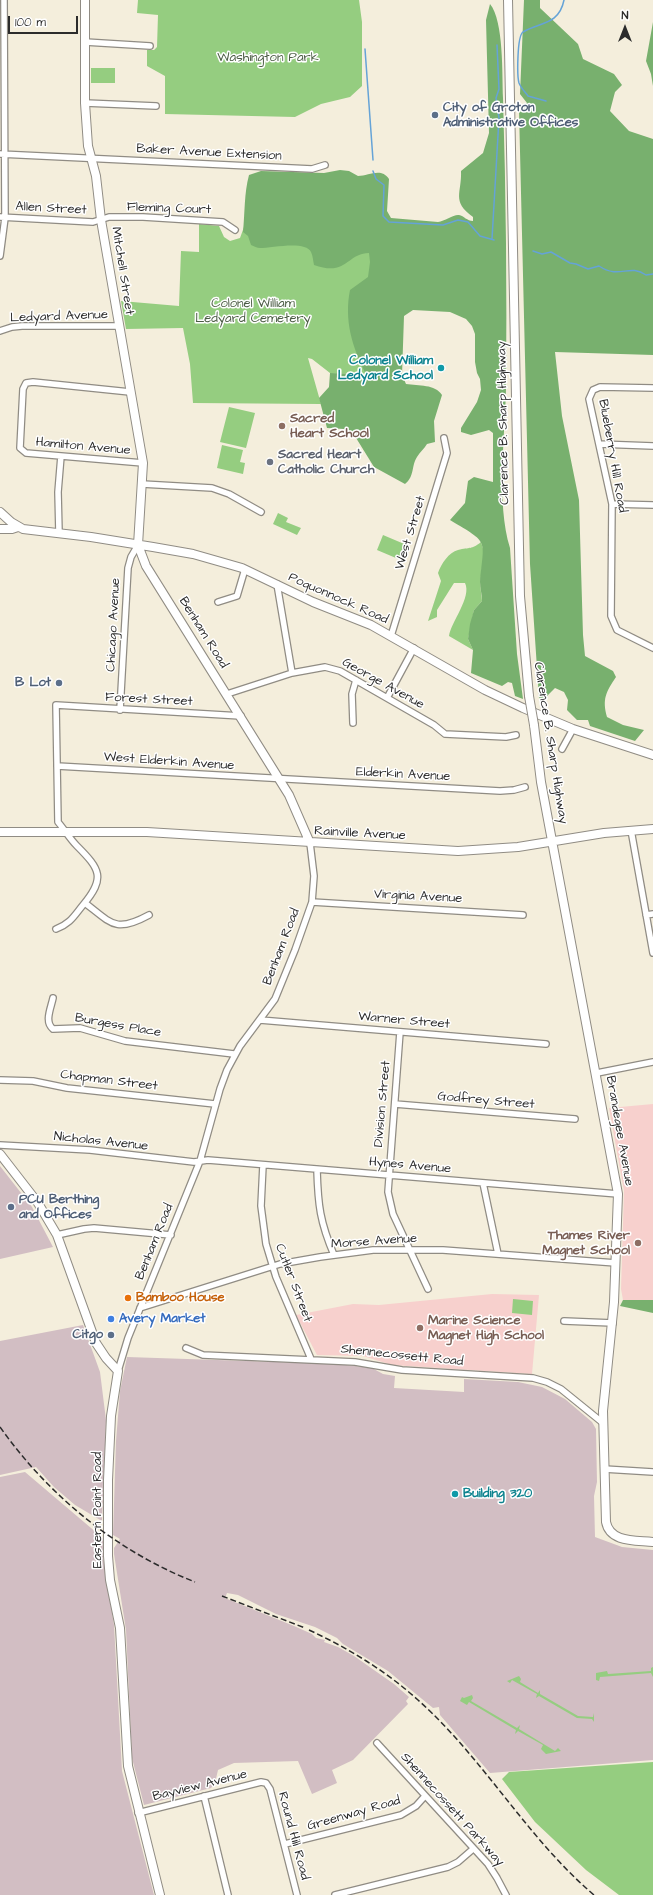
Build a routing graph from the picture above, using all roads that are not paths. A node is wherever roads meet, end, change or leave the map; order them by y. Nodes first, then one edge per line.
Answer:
1 (4, 0) edge
2 (85, 0) edge
3 (508, 0) edge
4 (85, 42) junction
5 (150, 46) dead end
6 (86, 103) junction
7 (156, 106) dead end
8 (3, 154) edge
9 (91, 158) junction
10 (325, 165) dead end
11 (3, 218) edge
12 (101, 220) junction
13 (235, 230) dead end
14 (0, 256) edge
15 (119, 326) junction
16 (0, 331) edge
17 (653, 388) edge
18 (130, 392) junction
19 (444, 438) dead end
20 (599, 444) junction
21 (653, 446) edge
22 (61, 456) junction
23 (143, 463) junction
24 (142, 484) junction
25 (612, 504) junction
26 (653, 505) edge
27 (0, 512) edge
28 (261, 512) dead end
29 (18, 527) junction
30 (0, 529) edge
31 (59, 533) junction
32 (138, 545) junction
33 (245, 569) junction
34 (277, 584) junction
35 (218, 602) dead end
36 (391, 636) junction
37 (414, 648) junction
38 (653, 648) edge
39 (292, 672) junction
40 (356, 680) junction
41 (227, 694) junction
42 (387, 698) junction
43 (120, 710) junction
44 (241, 716) junction
45 (353, 723) dead end
46 (573, 729) junction
47 (516, 735) dead end
48 (562, 749) dead end
49 (653, 755) edge
50 (57, 766) junction
51 (280, 780) junction
52 (525, 787) dead end
53 (653, 829) edge
54 (631, 830) junction
55 (65, 831) junction
56 (0, 832) edge
57 (554, 842) junction
58 (310, 843) junction
59 (312, 902) junction
60 (85, 903) junction
61 (523, 914) dead end
62 (653, 914) edge
63 (149, 915) dead end
64 (646, 915) junction
65 (650, 924) edge
66 (56, 929) dead end
67 (653, 953) edge
68 (53, 998) dead end
69 (260, 1020) junction
70 (400, 1032) junction
71 (546, 1044) dead end
72 (234, 1054) junction
73 (653, 1062) edge
74 (597, 1073) junction
75 (0, 1080) edge
76 (215, 1104) junction
77 (395, 1104) junction
78 (575, 1119) dead end
79 (0, 1145) edge
80 (0, 1154) edge
81 (200, 1161) junction
82 (263, 1165) junction
83 (317, 1170) junction
84 (388, 1175) junction
85 (483, 1183) junction
86 (618, 1194) junction
87 (171, 1235) junction
88 (58, 1236) junction
89 (410, 1249) junction
90 (498, 1254) junction
91 (334, 1255) junction
92 (616, 1263) junction
93 (273, 1266) junction
94 (428, 1290) dead end
95 (140, 1308) junction
96 (564, 1321) dead end
97 (613, 1323) junction
98 (186, 1348) dead end
99 (311, 1359) junction
100 (118, 1371) junction
101 (603, 1425) junction
102 (604, 1469) junction
103 (653, 1472) edge
104 (653, 1542) edge
105 (377, 1744) dead end
106 (266, 1783) joint
107 (204, 1796) junction
108 (425, 1796) junction
109 (138, 1813) junction
110 (285, 1844) junction
111 (473, 1849) junction
112 (160, 1895) edge
113 (228, 1895) edge
114 (297, 1895) edge
115 (334, 1895) edge
116 (506, 1895) edge

1 - 8 street
2 - 4 main road, Mitchell Street
3 - 57 main road, Clarence B. Sharp Highway, bridge
4 - 5 street
4 - 6 main road, Mitchell Street
6 - 7 street
6 - 9 main road, Mitchell Street
8 - 9 street, Baker Avenue Extension
8 - 11 street
9 - 10 street, Baker Avenue Extension
9 - 12 main road, Mitchell Street
11 - 12 street, Allen Street
11 - 14 street
12 - 13 street, Fleming Court
12 - 15 main road, Mitchell Street
15 - 16 street, Ledyard Avenue
15 - 18 main road, Mitchell Street
17 - 20 street, Blueberry Hill Road
18 - 22 street, Hamilton Avenue
18 - 23 main road, Mitchell Street
19 - 36 street, West Street
20 - 21 street
20 - 25 street, Blueberry Hill Road
22 - 23 street, Hamilton Avenue
22 - 31 street
23 - 24 main road, Mitchell Street
24 - 28 street
24 - 32 main road, Mitchell Street
25 - 26 street
25 - 38 street, Blueberry Hill Road
27 - 29 main road, Poquonnock Road
29 - 30 main road
29 - 31 main road, Poquonnock Road
31 - 32 main road, Poquonnock Road
32 - 33 main road, Poquonnock Road
32 - 41 main road, Benham Road
32 - 43 street, Chicago Avenue
33 - 34 main road, Poquonnock Road
33 - 35 street
34 - 36 main road, Poquonnock Road
34 - 39 street
36 - 37 main road, Poquonnock Road
37 - 42 street
37 - 46 main road, Poquonnock Road
39 - 40 street, George Avenue
39 - 41 street, George Avenue
40 - 42 street, George Avenue
40 - 45 street
41 - 44 main road, Benham Road
42 - 47 street, George Avenue
43 - 44 street, Forest Street
43 - 50 street, Forest Street
44 - 51 main road, Benham Road
46 - 48 street
46 - 49 main road, Poquonnock Road
50 - 51 street, West Elderkin Avenue
50 - 55 street
51 - 52 street, Elderkin Avenue
51 - 58 main road, Benham Road
53 - 54 main road, Rainville Avenue
54 - 57 main road, Rainville Avenue
54 - 64 street
55 - 56 main road, Rainville Avenue
55 - 58 main road, Rainville Avenue
55 - 60 street
57 - 58 main road, Rainville Avenue
57 - 74 main road, Brandegee Avenue
58 - 59 street, Benham Road
59 - 61 street, Virginia Avenue
59 - 69 street, Benham Road
60 - 63 street
60 - 66 street
62 - 64 street
64 - 65 street
65 - 67 street
68 - 72 street, Burgess Place
69 - 70 street, Warner Street
69 - 72 street, Benham Road
70 - 71 street, Warner Street
70 - 77 street, Division Street
72 - 76 street, Benham Road
73 - 74 street
74 - 86 main road, Brandegee Avenue
75 - 76 street, Chapman Street
76 - 81 street, Benham Road
77 - 78 street, Godfrey Street
77 - 84 street, Division Street
79 - 81 street, Nicholas Avenue
80 - 88 main road
81 - 82 street, Hynes Avenue
81 - 87 street, Benham Road
82 - 83 street, Hynes Avenue
82 - 93 street, Cutler Street
83 - 84 street, Hynes Avenue
83 - 91 street
84 - 85 street, Hynes Avenue
84 - 89 street, Division Street
85 - 86 street, Hynes Avenue
85 - 90 street
86 - 92 main road, Brandegee Avenue
87 - 88 street
87 - 95 street, Benham Road
88 - 100 main road
89 - 90 street, Morse Avenue
89 - 91 street, Morse Avenue
89 - 94 street, Division Street
90 - 92 street, Morse Avenue
91 - 93 street, Morse Avenue
92 - 97 main road, Brandegee Avenue
93 - 95 street, Morse Avenue
93 - 99 street, Cutler Street
95 - 100 street, Benham Road
96 - 97 street
97 - 101 main road, Brandegee Avenue
98 - 99 street, Shennecossett Road
99 - 101 street, Shennecossett Road
100 - 109 main road, Eastern Point Road
101 - 102 main road
102 - 103 street
102 - 104 main road
105 - 108 street, Shennecossett Parkway
106 - 107 street, Bayview Avenue
106 - 110 street, Round Hill Road
107 - 109 street, Bayview Avenue
107 - 113 street
108 - 110 street, Greenway Road
108 - 111 street, Shennecossett Parkway
109 - 112 main road, Eastern Point Road
110 - 114 street, Round Hill Road
111 - 115 street
111 - 116 street, Shennecossett Parkway

